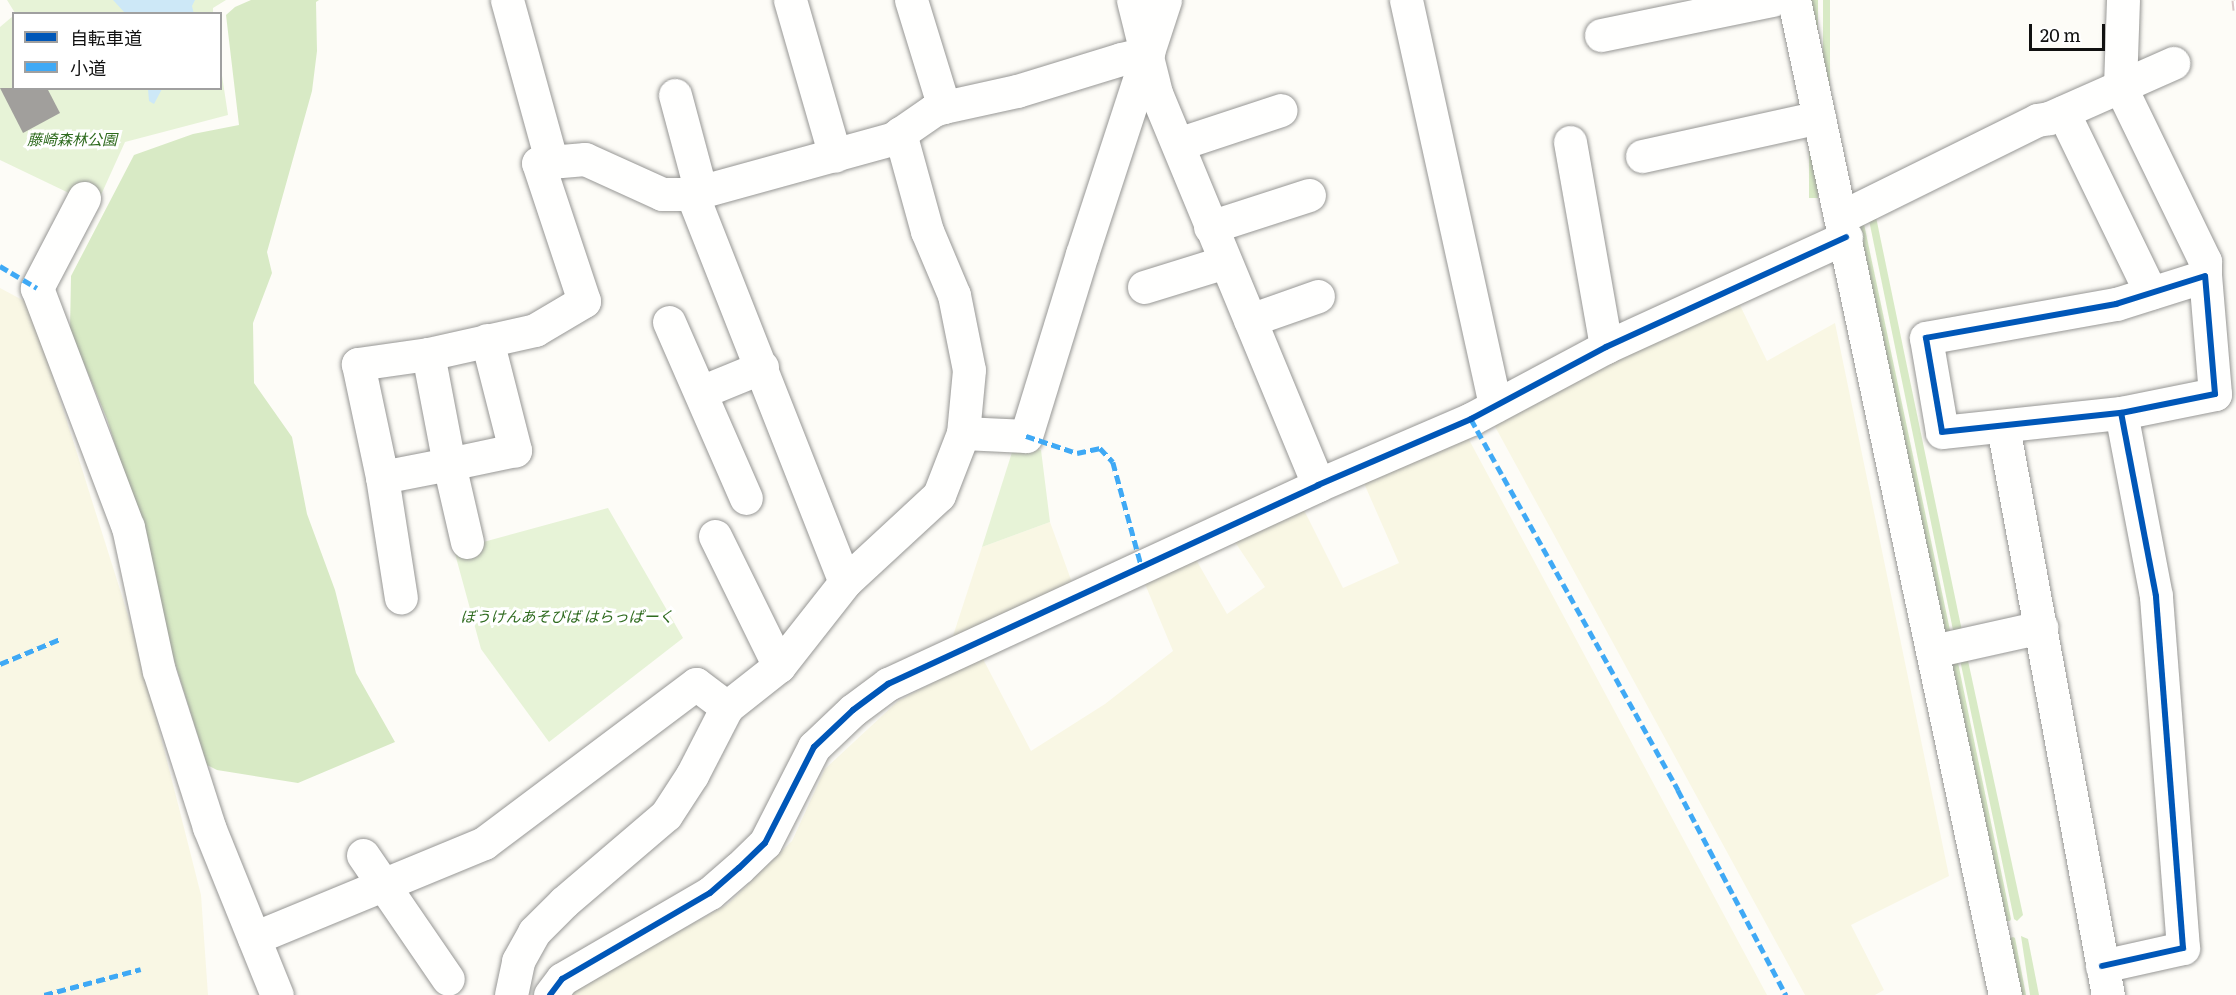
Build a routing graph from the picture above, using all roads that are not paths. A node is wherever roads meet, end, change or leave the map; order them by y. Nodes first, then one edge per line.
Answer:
1 (507, 0) edge
2 (790, 0) edge
3 (912, 0) edge
4 (1133, 0) edge
5 (1166, 0) edge
6 (1406, 0) edge
7 (1772, 0) edge
8 (1794, 0) edge
9 (2123, 0) edge
10 (1601, 35) dead end
11 (1148, 53) junction
12 (2173, 63) dead end
13 (2120, 86) junction
14 (675, 95) dead end
15 (944, 107) junction
16 (1281, 110) dead end
17 (2050, 116) junction
18 (1819, 117) junction
19 (900, 134) junction
20 (1570, 142) dead end
21 (1178, 144) junction
22 (835, 156) junction
23 (1642, 156) dead end
24 (551, 160) junction
25 (697, 193) junction
26 (1309, 195) dead end
27 (84, 198) dead end
28 (1210, 227) junction
29 (1844, 227) junction
30 (1225, 262) junction
31 (2205, 276) junction
32 (1144, 287) dead end
33 (2151, 293) junction
34 (1318, 296) dead end
35 (1250, 320) junction
36 (669, 322) dead end
37 (487, 340) junction
38 (1606, 346) junction
39 (428, 354) junction
40 (762, 367) junction
41 (701, 392) junction
42 (1495, 405) junction
43 (2121, 413) junction
44 (2003, 427) junction
45 (963, 433) junction
46 (449, 464) junction
47 (381, 477) junction
48 (1318, 485) junction
49 (746, 498) dead end
50 (715, 536) dead end
51 (467, 542) dead end
52 (845, 582) junction
53 (401, 598) dead end
54 (2041, 627) junction
55 (1933, 651) junction
56 (779, 666) junction
57 (727, 707) junction
58 (363, 855) dead end
59 (384, 886) junction
60 (254, 938) junction
61 (448, 980) dead end
62 (2105, 981) edge
63 (277, 995) edge
64 (511, 995) edge
65 (550, 995) edge
66 (2005, 995) edge

1 - 24 street
2 - 22 street
3 - 15 street
4 - 11 street
5 - 11 street
6 - 42 street
7 - 10 street
8 - 18 street
9 - 13 street
11 - 15 street
11 - 21 street
11 - 45 street
12 - 13 street
13 - 17 street
13 - 31 street
14 - 25 street
15 - 19 street
16 - 21 street
17 - 29 street
17 - 33 street
18 - 23 street
18 - 29 street
19 - 22 street
19 - 45 street
20 - 38 street
21 - 28 street
22 - 25 street
24 - 25 street
24 - 37 street
25 - 40 street
26 - 28 street
27 - 60 street
28 - 30 street
29 - 38 street
29 - 55 street
30 - 32 street
30 - 35 street
31 - 33 street
31 - 43 street
33 - 44 street
34 - 35 street
35 - 48 street
36 - 41 street
37 - 39 street
37 - 46 street
38 - 42 street
39 - 46 street
39 - 47 street
40 - 41 street
40 - 52 street
41 - 49 street
42 - 48 street
43 - 44 street
43 - 62 street
44 - 54 street
45 - 52 street
46 - 47 street
46 - 51 street
47 - 53 street
48 - 65 street
50 - 56 street
52 - 56 street
54 - 55 street
54 - 62 street
55 - 66 street
56 - 57 street
57 - 59 street
57 - 64 street
58 - 59 street
59 - 60 street
59 - 61 street
60 - 63 street

